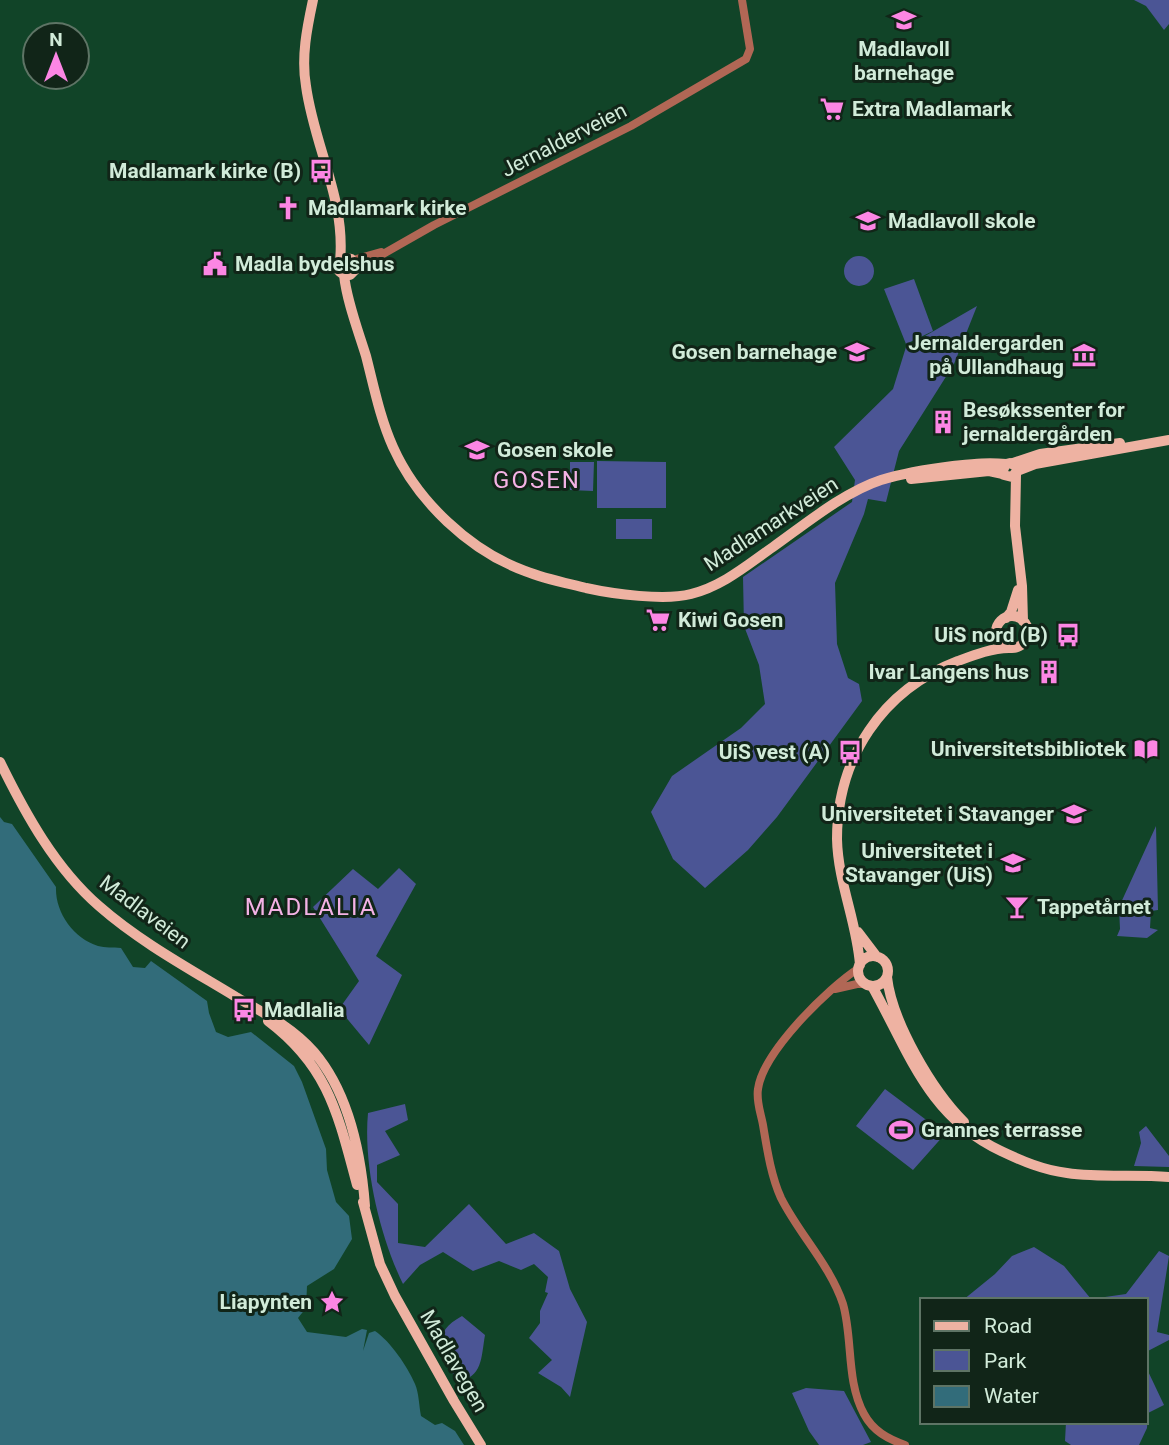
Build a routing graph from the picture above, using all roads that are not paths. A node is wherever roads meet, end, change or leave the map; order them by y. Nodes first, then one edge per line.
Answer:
1 (313, 0) edge
2 (742, 0) edge
3 (351, 264) junction
4 (354, 315) junction
5 (1169, 434) edge
6 (1169, 440) edge
7 (1010, 471) junction
8 (1020, 579) junction
9 (1006, 618) junction
10 (1023, 621) junction
11 (996, 636) junction
12 (1009, 648) junction
13 (970, 657) junction
14 (0, 762) edge
15 (852, 923) junction
16 (877, 957) junction
17 (859, 967) junction
18 (887, 977) junction
19 (869, 985) junction
20 (832, 990) junction
21 (1000, 1151) junction
22 (1169, 1177) edge
23 (395, 1296) joint
24 (481, 1445) edge
25 (905, 1445) edge

1 - 3 main road, Madlamarkveien
2 - 3 street, Jernalderveien
3 - 4 main road, Madlamarkveien
3 - 4 main road, Madlamarkveien
4 - 7 main road, Madlamarkveien
5 - 7 main road
6 - 7 main road
7 - 8 main road
8 - 9 main road
8 - 10 main road
9 - 10 main road
9 - 11 main road
10 - 12 main road
11 - 12 main road
11 - 13 main road
12 - 13 main road
13 - 15 main road
14 - 23 main road, Madlaveien
15 - 16 main road
15 - 17 main road
16 - 17 main road
16 - 18 main road
17 - 19 main road
17 - 20 street
18 - 19 main road
18 - 21 main road
19 - 20 street
19 - 21 main road
20 - 25 street
21 - 22 main road
23 - 24 main road, Madlavegen

